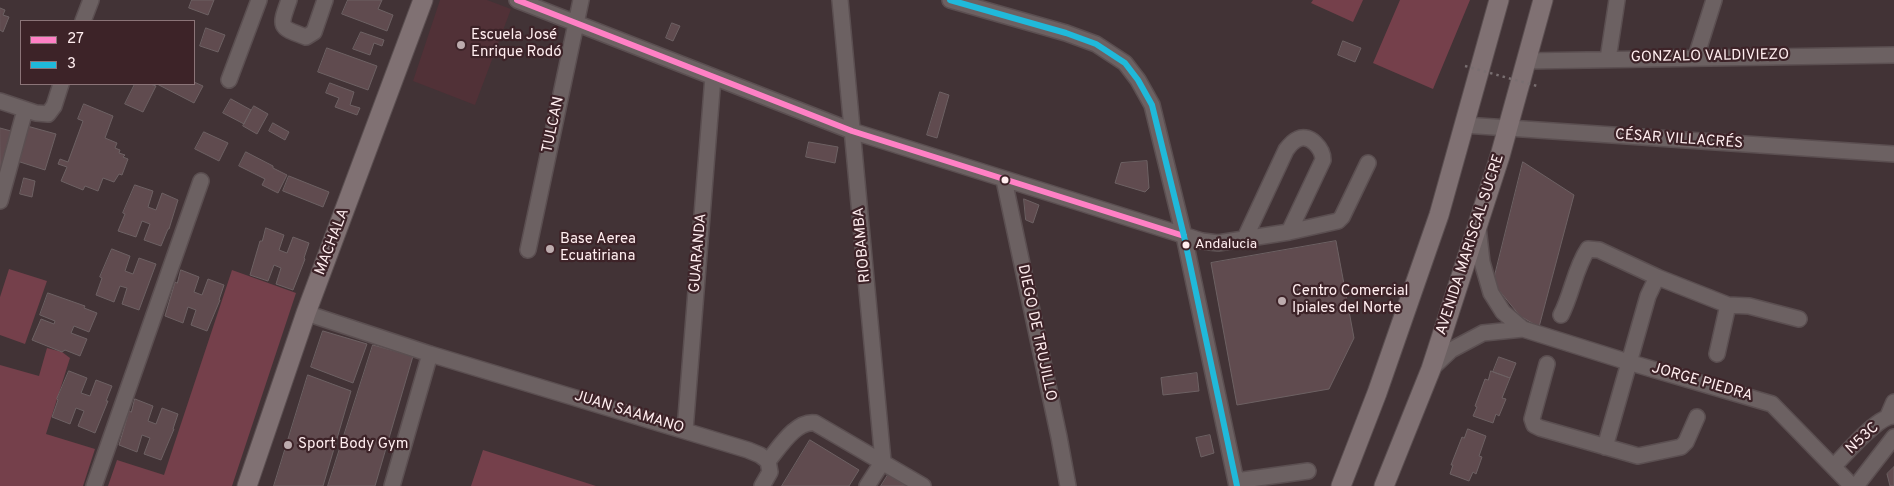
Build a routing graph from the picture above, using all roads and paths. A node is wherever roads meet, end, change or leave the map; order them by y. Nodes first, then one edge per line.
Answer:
1 (91, 0) edge
2 (259, 0) edge
3 (325, 0) edge
4 (423, 0) edge
5 (517, 0) edge
6 (581, 0) edge
7 (840, 0) edge
8 (950, 0) edge
9 (1499, 0) edge
10 (1543, 0) edge
11 (1617, 0) edge
12 (1714, 0) edge
13 (286, 1) edge
14 (83, 20) edge
15 (575, 24) junction
16 (1894, 55) edge
17 (1696, 57) junction
18 (1608, 59) junction
19 (1526, 61) junction
20 (1465, 66) dead end
21 (713, 77) junction
22 (229, 80) dead end
23 (61, 85) edge
24 (1537, 86) dead end
25 (0, 101) edge
26 (25, 110) junction
27 (1464, 125) junction
28 (1508, 128) junction
29 (852, 131) junction
30 (1894, 154) edge
31 (1368, 163) dead end
32 (1004, 180) junction
33 (201, 181) dead end
34 (0, 202) edge
35 (1477, 224) junction
36 (1289, 232) junction
37 (1184, 236) junction
38 (1245, 238) junction
39 (528, 250) dead end
40 (1657, 277) junction
41 (1728, 305) junction
42 (306, 313) junction
43 (1561, 314) dead end
44 (1799, 319) dead end
45 (1523, 329) junction
46 (430, 354) junction
47 (1717, 354) dead end
48 (1628, 362) junction
49 (1547, 364) dead end
50 (1431, 369) junction
51 (1892, 411) edge
52 (1697, 417) dead end
53 (685, 430) junction
54 (1894, 437) edge
55 (1605, 447) junction
56 (768, 461) junction
57 (883, 461) junction
58 (1834, 466) junction
59 (1308, 471) dead end
60 (1236, 483) edge
61 (94, 486) edge
62 (247, 486) edge
63 (392, 486) edge
64 (762, 486) edge
65 (867, 486) edge
66 (924, 486) edge
67 (1068, 486) edge
68 (1341, 486) edge
69 (1384, 486) edge
70 (1854, 486) edge

1 - 14 street
2 - 22 street
3 - 13 street
4 - 42 main road, MACHALA
5 - 15 street
6 - 15 street, TULCAN
7 - 29 street, RIOBAMBA
8 - 37 street
9 - 27 main road
10 - 19 main road, AVENIDA MARISCAL SUCRE
11 - 18 street
12 - 17 street
15 - 21 street
15 - 39 street, TULCAN
16 - 17 street, GONZALO VALDIVIEZO
17 - 18 street, GONZALO VALDIVIEZO
18 - 19 street, GONZALO VALDIVIEZO
19 - 28 main road, AVENIDA MARISCAL SUCRE
20 - 24 path, bridge
21 - 29 street
21 - 53 street, GUARANDA
23 - 26 street
25 - 26 street
26 - 34 street
27 - 28 street, CÉSAR VILLACRÉS
27 - 68 main road
28 - 30 street, CÉSAR VILLACRÉS
28 - 35 main road, AVENIDA MARISCAL SUCRE
29 - 32 street
29 - 57 street, RIOBAMBA
31 - 36 street
32 - 37 street
32 - 67 street, DIEGO DE TRUJILLO
33 - 61 street
35 - 45 street, JORGE PIEDRA
35 - 50 main road, AVENIDA MARISCAL SUCRE
36 - 38 street
36 - 38 street
37 - 38 street
37 - 60 street
40 - 41 street
40 - 43 street
40 - 48 street
41 - 44 street
41 - 47 street
42 - 46 street, JUAN SAAMANO
42 - 62 main road, MACHALA
45 - 48 street, JORGE PIEDRA
45 - 50 street, JORGE PIEDRA
46 - 53 street, JUAN SAAMANO
46 - 63 street
48 - 55 street
48 - 58 street, JORGE PIEDRA
49 - 55 street
50 - 69 main road, AVENIDA MARISCAL SUCRE
51 - 58 street, N53C
52 - 55 street
53 - 56 street, JUAN SAAMANO
54 - 70 street
56 - 57 street
56 - 64 street
57 - 65 street
57 - 66 street
58 - 70 street, JORGE PIEDRA
59 - 60 street

